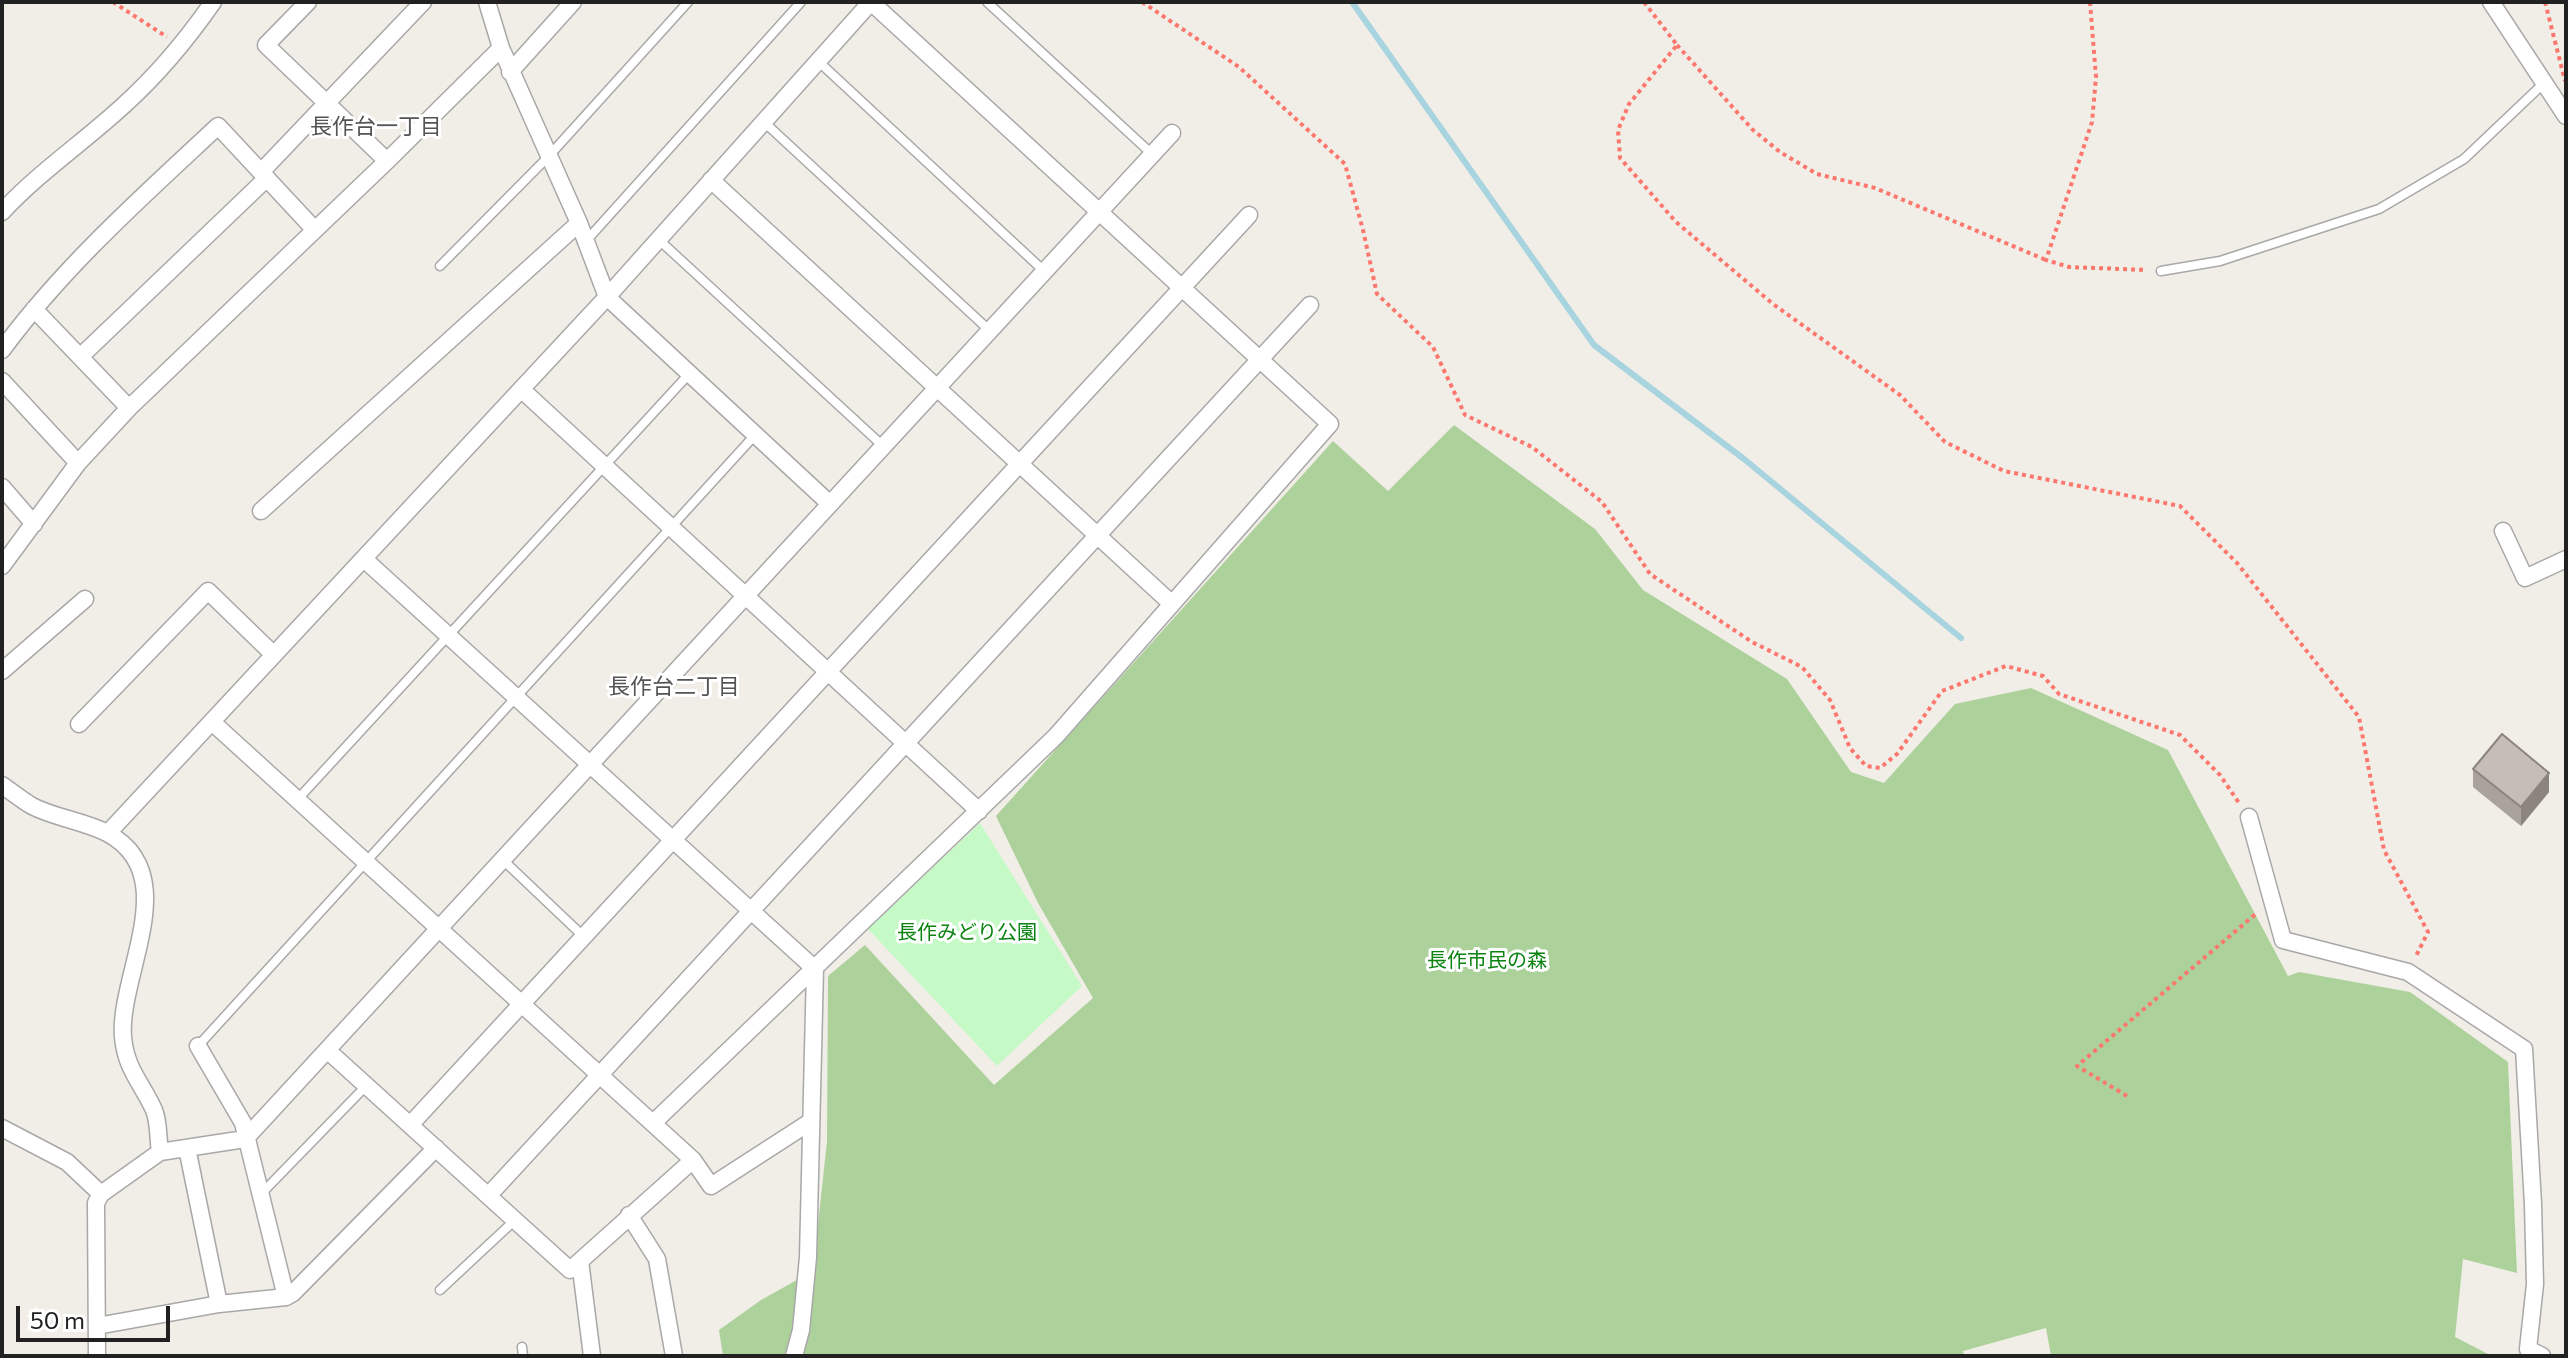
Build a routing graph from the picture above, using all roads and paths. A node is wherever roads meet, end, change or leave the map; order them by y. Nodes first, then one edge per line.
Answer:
1 (113, 2) edge
2 (213, 2) edge
3 (308, 2) edge
4 (423, 2) edge
5 (487, 2) edge
6 (573, 2) edge
7 (688, 2) edge
8 (801, 2) edge
9 (871, 2) edge
10 (987, 2) edge
11 (1142, 2) edge
12 (1644, 2) edge
13 (2090, 2) edge
14 (2491, 2) edge
15 (2545, 2) edge
16 (179, 44) junction
17 (1677, 45) junction
18 (501, 48) junction
19 (818, 61) junction
20 (510, 72) junction
21 (2544, 83) junction
22 (2566, 84) edge
23 (326, 102) junction
24 (2566, 116) edge
25 (764, 122) junction
26 (1172, 133) dead end
27 (1152, 154) junction
28 (548, 157) junction
29 (387, 161) junction
30 (264, 175) junction
31 (711, 180) junction
32 (2, 212) edge
33 (1099, 212) junction
34 (1249, 215) dead end
35 (579, 223) junction
36 (314, 229) junction
37 (658, 239) junction
38 (586, 241) junction
39 (2046, 260) junction
40 (440, 266) dead end
41 (1044, 271) junction
42 (2161, 271) joint
43 (1182, 288) junction
44 (607, 297) junction
45 (1310, 305) dead end
46 (34, 309) junction
47 (989, 330) junction
48 (2, 350) edge
49 (80, 357) junction
50 (1260, 359) junction
51 (689, 373) junction
52 (2, 381) edge
53 (937, 388) junction
54 (521, 389) junction
55 (129, 408) junction
56 (755, 435) junction
57 (883, 446) junction
58 (78, 463) junction
59 (1020, 464) junction
60 (604, 466) junction
61 (2, 487) edge
62 (830, 504) junction
63 (261, 511) dead end
64 (34, 524) junction
65 (671, 527) junction
66 (2503, 531) dead end
67 (1097, 535) junction
68 (364, 559) junction
69 (2566, 559) edge
70 (2, 566) edge
71 (745, 596) junction
72 (85, 599) dead end
73 (1172, 604) junction
74 (448, 635) junction
75 (274, 655) junction
76 (2, 671) edge
77 (828, 672) junction
78 (516, 697) junction
79 (212, 722) junction
80 (79, 724) dead end
81 (905, 743) junction
82 (590, 764) junction
83 (2, 785) edge
84 (297, 800) junction
85 (979, 811) junction
86 (2249, 817) joint
87 (108, 833) junction
88 (673, 839) junction
89 (503, 859) junction
90 (365, 862) junction
91 (2272, 900) junction
92 (751, 911) junction
93 (438, 929) junction
94 (583, 936) junction
95 (815, 969) junction
96 (2408, 972) junction
97 (522, 1004) junction
98 (198, 1046) joint
99 (327, 1050) junction
100 (600, 1075) junction
101 (366, 1086) junction
102 (2127, 1096) dead end
103 (810, 1122) junction
104 (653, 1123) junction
105 (410, 1125) junction
106 (2, 1128) edge
107 (245, 1139) junction
108 (187, 1148) junction
109 (436, 1148) junction
110 (160, 1152) junction
111 (693, 1160) junction
112 (101, 1194) junction
113 (259, 1196) junction
114 (488, 1196) junction
115 (629, 1215) junction
116 (515, 1220) junction
117 (580, 1261) junction
118 (440, 1290) dead end
119 (286, 1297) junction
120 (219, 1304) junction
121 (97, 1326) junction
122 (97, 1356) edge
123 (592, 1356) edge
124 (674, 1356) edge
125 (794, 1356) edge
126 (2542, 1356) edge

1 - 16 path
2 - 16 street
3 - 23 street
4 - 23 street
5 - 18 street
6 - 20 street
7 - 28 lane
8 - 38 lane
9 - 19 street
9 - 33 street
10 - 27 lane
11 - 86 path
12 - 17 path
13 - 39 path
14 - 21 street
15 - 22 path
16 - 32 street
17 - 39 path
17 - 96 path
18 - 20 street
18 - 29 street
19 - 25 street
19 - 41 lane
20 - 28 street
21 - 24 street
21 - 42 lane
23 - 29 street
23 - 30 street
25 - 31 street
25 - 47 lane
26 - 27 street
27 - 33 street
28 - 35 street
28 - 40 lane
29 - 36 street
30 - 36 street
30 - 46 street
30 - 49 street
31 - 37 street
31 - 53 street
33 - 41 street
33 - 43 street
34 - 43 street
35 - 38 street
35 - 63 street
36 - 55 street
37 - 44 street
37 - 57 lane
38 - 44 street
39 - 42 path
41 - 47 street
43 - 50 street
43 - 59 street
44 - 51 street
44 - 54 street
45 - 50 street
46 - 48 street
46 - 49 street
47 - 53 street
49 - 55 street
50 - 67 street
50 - 73 street
51 - 56 street
51 - 60 lane
52 - 58 street
53 - 57 street
53 - 59 street
54 - 60 street
54 - 68 street
55 - 58 street
56 - 62 street
56 - 65 lane
57 - 62 street
58 - 64 street
59 - 67 street
59 - 77 street
60 - 65 street
60 - 74 lane
61 - 64 street
62 - 71 street
64 - 70 street
65 - 71 street
65 - 78 lane
66 - 69 street
67 - 73 street
67 - 81 street
68 - 74 street
68 - 75 street
71 - 77 street
71 - 82 street
72 - 76 street
73 - 85 street
74 - 78 street
74 - 84 lane
75 - 79 street
75 - 80 street
77 - 81 street
77 - 88 street
78 - 82 street
78 - 90 lane
79 - 84 street
79 - 87 street
81 - 85 street
81 - 92 street
82 - 88 street
82 - 89 street
83 - 87 street
84 - 90 street
85 - 95 street
86 - 91 street
87 - 110 street
88 - 92 street
88 - 94 street
89 - 93 street
89 - 94 lane
90 - 93 street
90 - 98 lane
91 - 96 street
91 - 102 path
92 - 95 street
92 - 100 street
93 - 97 street
93 - 99 street
94 - 97 street
95 - 103 street
95 - 104 street
96 - 126 street
97 - 100 street
97 - 105 street
98 - 107 street
99 - 101 street
99 - 107 street
100 - 104 street
100 - 114 street
101 - 105 street
101 - 113 lane
103 - 111 street
103 - 125 street
104 - 111 street
105 - 109 street
106 - 112 street
107 - 108 street
107 - 113 street
108 - 110 street
108 - 120 street
109 - 114 street
109 - 119 street
110 - 112 street
111 - 115 street
112 - 121 street
113 - 119 street
114 - 116 street
115 - 117 street
115 - 124 street
116 - 117 street
116 - 118 lane
117 - 123 street
119 - 120 street
120 - 121 street
121 - 122 street

